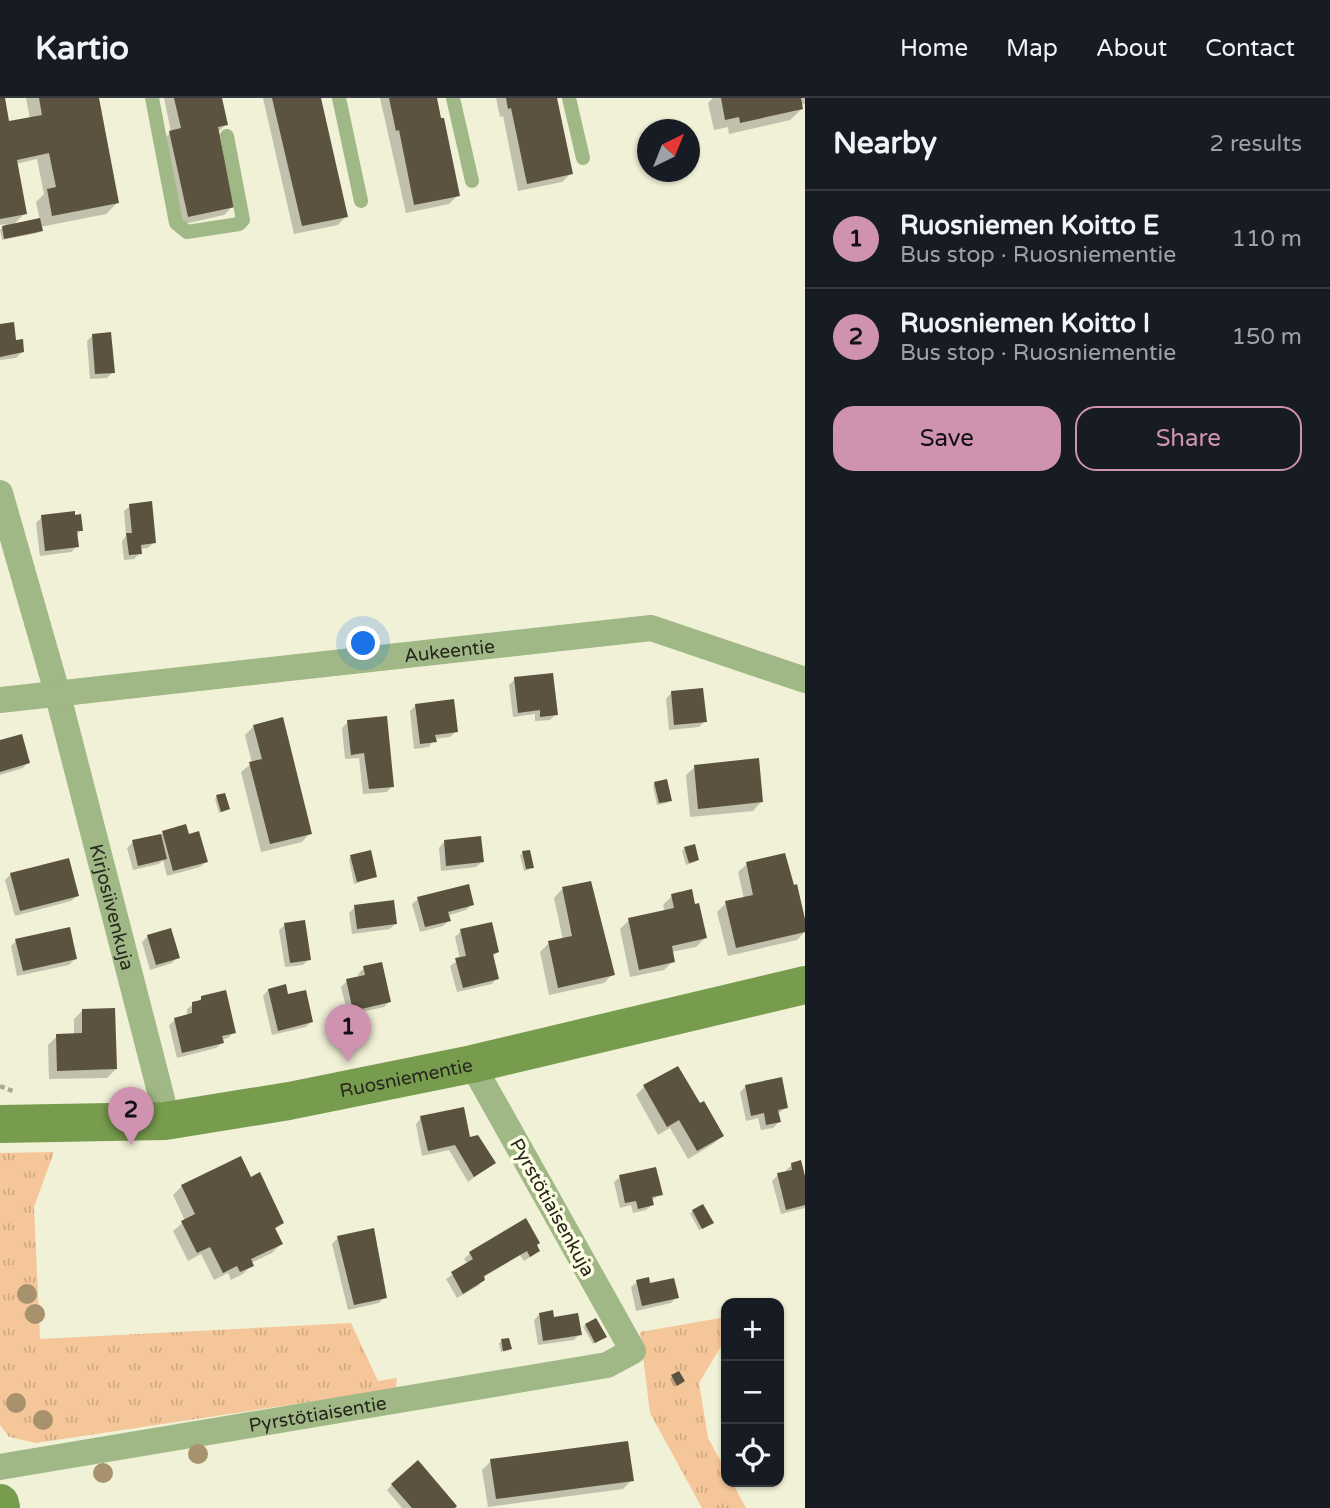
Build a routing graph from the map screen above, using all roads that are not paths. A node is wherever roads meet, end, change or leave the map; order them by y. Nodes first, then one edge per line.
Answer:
1 (152, 98) edge
2 (339, 98) edge
3 (453, 98) edge
4 (569, 98) edge
5 (227, 136) dead end
6 (583, 158) dead end
7 (472, 181) dead end
8 (361, 201) dead end
9 (0, 493) edge
10 (805, 680) edge
11 (57, 692) junction
12 (0, 700) edge
13 (805, 985) edge
14 (472, 1064) junction
15 (165, 1121) junction
16 (0, 1125) edge
17 (633, 1351) joint
18 (0, 1467) edge

1 - 5 lane
2 - 8 lane
3 - 7 lane
4 - 6 lane
9 - 11 street, Kirjosiivenkuja
10 - 11 street, Aukeentie
11 - 12 street, Aukeentie
11 - 15 street, Kirjosiivenkuja
13 - 14 street, Ruosniementie
14 - 15 street, Ruosniementie
14 - 17 street, Pyrstötiaisenkuja
15 - 16 street, Ruosniementie
17 - 18 street, Pyrstötiaisentie

